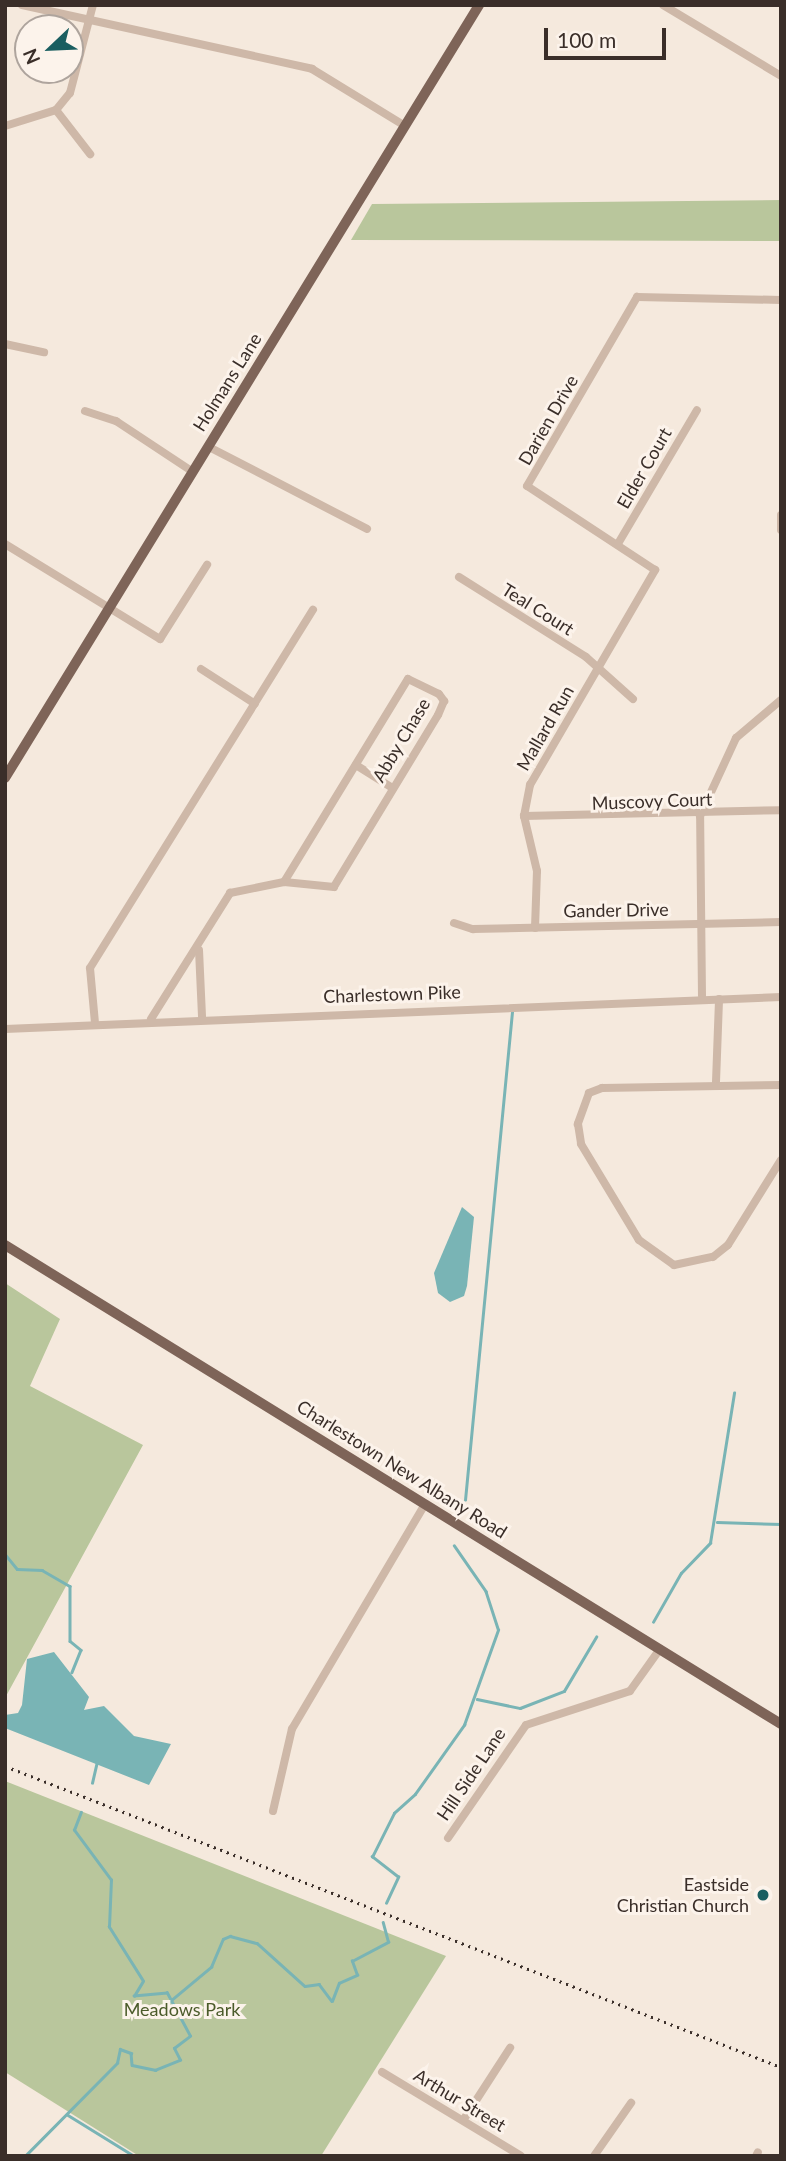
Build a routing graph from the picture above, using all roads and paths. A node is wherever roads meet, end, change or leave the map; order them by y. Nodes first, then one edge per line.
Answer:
1 (22, 5) edge
2 (93, 5) edge
3 (479, 5) edge
4 (663, 5) edge
5 (90, 19) junction
6 (781, 76) edge
7 (56, 110) junction
8 (5, 126) edge
9 (405, 126) junction
10 (90, 153) dead end
11 (781, 300) edge
12 (5, 344) edge
13 (44, 352) dead end
14 (697, 410) dead end
15 (85, 411) dead end
16 (209, 447) junction
17 (193, 472) junction
18 (781, 515) edge
19 (367, 529) dead end
20 (781, 530) edge
21 (619, 542) junction
22 (5, 544) edge
23 (207, 565) dead end
24 (459, 578) dead end
25 (108, 608) junction
26 (313, 610) dead end
27 (201, 669) dead end
28 (598, 670) junction
29 (633, 698) dead end
30 (781, 700) edge
31 (255, 704) junction
32 (356, 765) junction
33 (5, 778) edge
34 (391, 787) junction
35 (781, 810) edge
36 (524, 816) junction
37 (700, 816) junction
38 (284, 882) junction
39 (781, 922) edge
40 (454, 923) dead end
41 (701, 924) junction
42 (535, 928) junction
43 (198, 948) junction
44 (702, 996) junction
45 (781, 997) edge
46 (719, 999) junction
47 (202, 1017) junction
48 (151, 1019) junction
49 (95, 1023) junction
50 (5, 1029) edge
51 (716, 1082) junction
52 (781, 1085) edge
53 (781, 1160) edge
54 (5, 1245) edge
55 (425, 1504) junction
56 (660, 1649) junction
57 (781, 1724) edge
58 (273, 1811) dead end
59 (447, 1838) dead end
60 (510, 2048) dead end
61 (382, 2072) dead end
62 (631, 2103) dead end
63 (464, 2119) junction
64 (521, 2156) edge
65 (594, 2156) edge

1 - 5 street
2 - 5 street
3 - 9 main road, Holmans Lane
4 - 6 street
5 - 7 street
5 - 9 street
7 - 8 street
7 - 10 street
9 - 16 main road, Holmans Lane
11 - 21 street, Darien Drive
12 - 13 street
14 - 21 street, Elder Court
15 - 17 street
16 - 17 main road, Holmans Lane
16 - 19 street
17 - 25 main road, Holmans Lane
18 - 20 street
21 - 28 street, Darien Drive
22 - 25 street
23 - 25 street
24 - 28 street, Teal Court
25 - 33 main road, Holmans Lane
26 - 31 street
27 - 31 street
28 - 29 street, Teal Court
28 - 36 street, Mallard Run
30 - 37 street
31 - 49 street
32 - 34 street
32 - 34 street, Abby Chase
32 - 38 street, Abby Chase
34 - 38 street, Abby Chase
35 - 37 street, Muscovy Court
36 - 37 street, Muscovy Court
36 - 42 street
37 - 41 street
38 - 43 street, Abby Chase
39 - 41 street, Gander Drive
40 - 42 street, Gander Drive
41 - 42 street, Gander Drive
41 - 44 street
43 - 47 street
43 - 48 street, Abby Chase
44 - 46 street, Charlestown Pike
44 - 47 street, Charlestown Pike
45 - 46 street, Charlestown Pike
46 - 51 street
47 - 48 street, Charlestown Pike
48 - 49 street, Charlestown Pike
49 - 50 street, Charlestown Pike
51 - 52 street
51 - 53 street
54 - 55 main road, Charlestown New Albany Road
55 - 56 main road, Charlestown New Albany Road
55 - 58 street
56 - 57 main road, Charlestown New Albany Road
56 - 59 street, Hill Side Lane
60 - 63 street
61 - 63 street, Arthur Street
62 - 65 street
63 - 64 street, Arthur Street

